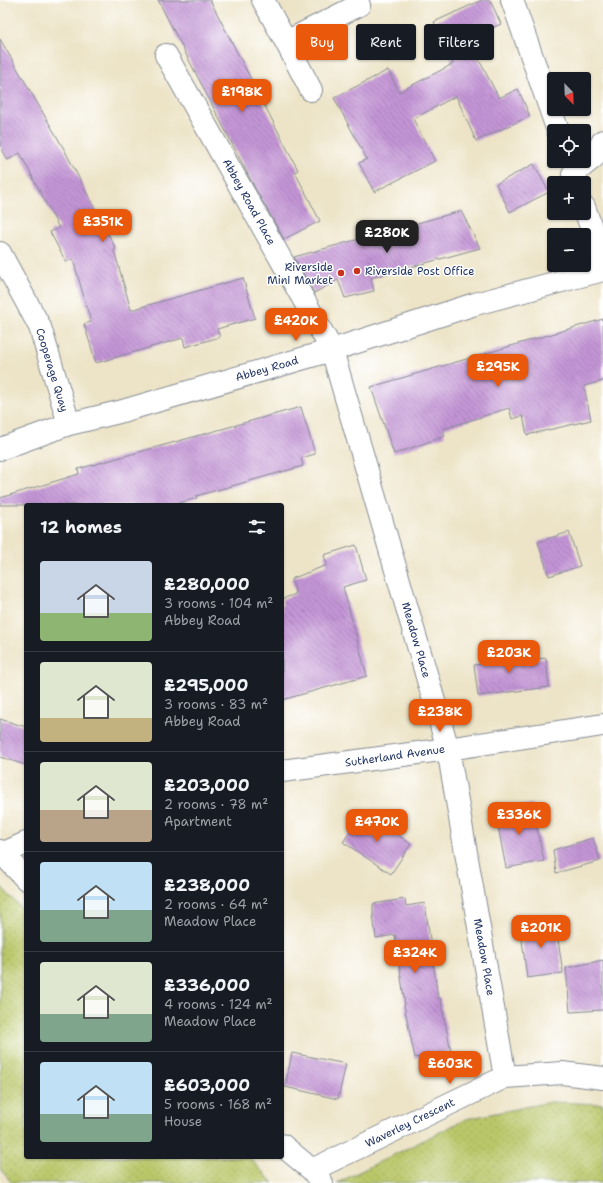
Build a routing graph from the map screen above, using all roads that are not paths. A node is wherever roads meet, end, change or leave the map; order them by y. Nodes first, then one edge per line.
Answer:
1 (264, 0) edge
2 (512, 0) edge
3 (360, 5) dead end
4 (286, 42) junction
5 (166, 55) dead end
6 (311, 90) dead end
7 (556, 124) edge
8 (603, 141) edge
9 (572, 173) edge
10 (589, 220) edge
11 (0, 253) edge
12 (603, 261) edge
13 (603, 270) edge
14 (332, 350) junction
15 (69, 424) junction
16 (0, 449) edge
17 (603, 725) edge
18 (448, 749) junction
19 (284, 771) edge
20 (24, 844) edge
21 (1, 852) edge
22 (24, 877) edge
23 (505, 1077) junction
24 (603, 1078) edge
25 (284, 1146) edge
26 (317, 1176) edge

1 - 4 street
2 - 7 street
3 - 4 street
4 - 6 street
5 - 14 street, Abbey Road Place
8 - 9 street
10 - 12 street
11 - 15 street, Cooperage Quay
13 - 14 street, Abbey Road
14 - 15 street, Abbey Road
14 - 18 street, Meadow Place
15 - 16 street, Abbey Road
17 - 18 street, Sutherland Avenue
18 - 19 street, Sutherland Avenue
18 - 23 street, Meadow Place
20 - 21 street
21 - 22 street
23 - 24 street, Waverley Crescent
23 - 26 street, Waverley Crescent
25 - 26 street

